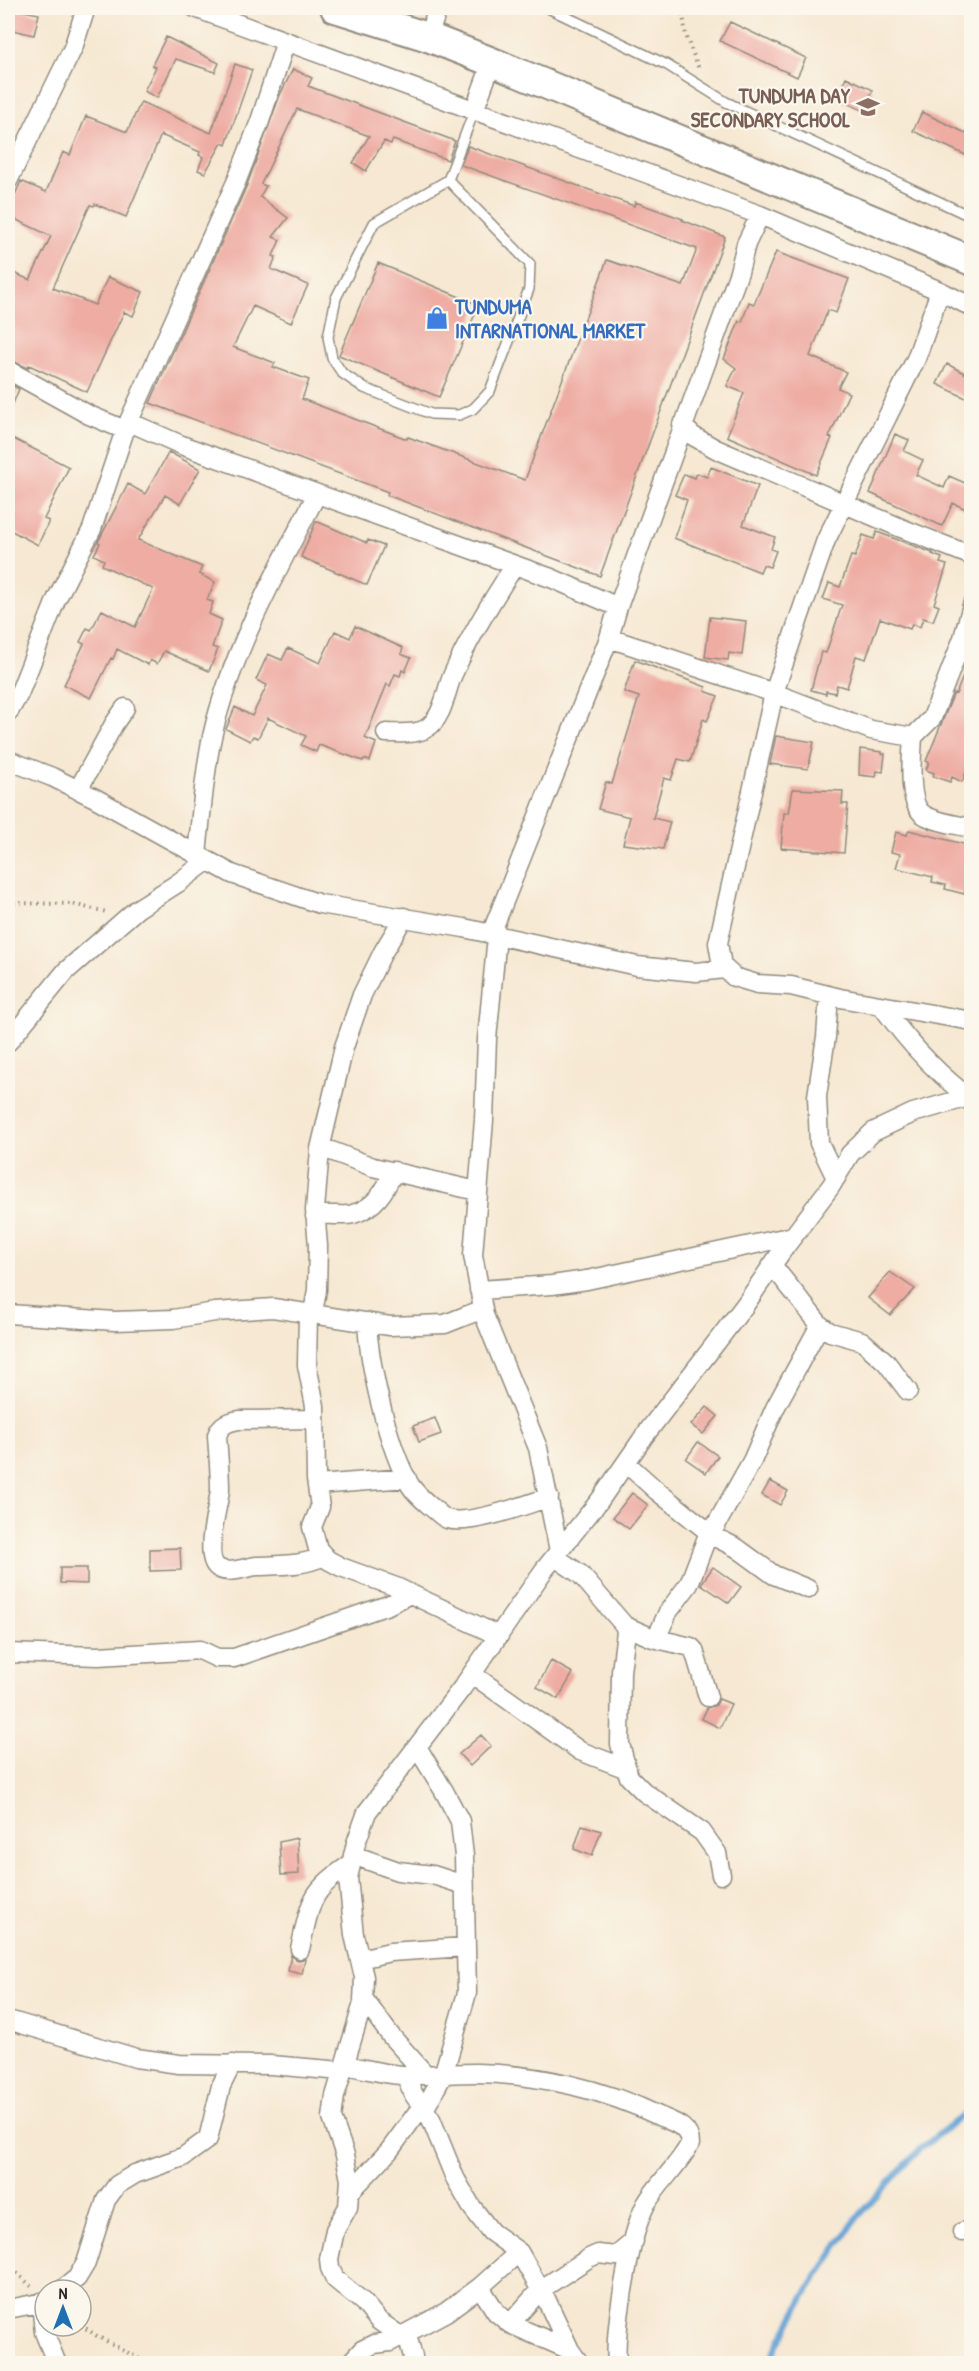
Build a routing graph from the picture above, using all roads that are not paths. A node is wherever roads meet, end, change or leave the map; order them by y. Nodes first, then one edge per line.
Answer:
1 (86, 8) edge
2 (195, 8) edge
3 (335, 8) edge
4 (438, 8) edge
5 (548, 8) edge
6 (428, 37) junction
7 (285, 40) junction
8 (492, 62) junction
9 (474, 111) junction
10 (448, 180) junction
11 (8, 181) edge
12 (760, 215) junction
13 (972, 217) edge
14 (972, 261) edge
15 (940, 291) junction
16 (972, 308) edge
17 (8, 370) edge
18 (682, 425) junction
19 (127, 426) junction
20 (317, 494) junction
21 (844, 502) junction
22 (972, 556) edge
23 (515, 566) junction
24 (972, 605) edge
25 (618, 607) junction
26 (609, 638) junction
27 (774, 693) junction
28 (125, 708) dead end
29 (8, 713) edge
30 (386, 733) dead end
31 (913, 737) junction
32 (8, 760) edge
33 (78, 790) junction
34 (972, 828) edge
35 (202, 858) junction
36 (404, 917) junction
37 (494, 935) junction
38 (725, 969) junction
39 (829, 996) junction
40 (882, 1006) junction
41 (972, 1021) edge
42 (8, 1042) edge
43 (970, 1097) edge
44 (321, 1147) junction
45 (394, 1172) junction
46 (836, 1178) junction
47 (477, 1191) junction
48 (315, 1215) junction
49 (793, 1236) junction
50 (772, 1265) junction
51 (479, 1290) junction
52 (483, 1309) junction
53 (311, 1313) junction
54 (8, 1314) edge
55 (367, 1322) junction
56 (820, 1325) junction
57 (908, 1391) dead end
58 (315, 1419) junction
59 (626, 1463) junction
60 (407, 1478) junction
61 (317, 1485) junction
62 (549, 1497) junction
63 (710, 1533) junction
64 (557, 1554) junction
65 (324, 1556) junction
66 (808, 1588) dead end
67 (410, 1594) junction
68 (625, 1626) junction
69 (499, 1636) junction
70 (656, 1639) junction
71 (8, 1653) edge
72 (472, 1674) junction
73 (708, 1697) dead end
74 (417, 1747) junction
75 (627, 1768) junction
76 (352, 1859) junction
77 (721, 1875) dead end
78 (464, 1885) junction
79 (465, 1947) junction
80 (300, 1948) dead end
81 (360, 1959) junction
82 (363, 1998) junction
83 (8, 2020) edge
84 (232, 2064) junction
85 (343, 2068) junction
86 (405, 2075) junction
87 (435, 2075) junction
88 (423, 2108) junction
89 (349, 2193) junction
90 (634, 2241) junction
91 (519, 2252) junction
92 (77, 2278) edge
93 (480, 2287) junction
94 (540, 2290) junction
95 (33, 2301) edge
96 (8, 2309) edge
97 (510, 2324) junction
98 (400, 2336) junction
99 (46, 2338) edge
100 (575, 2357) edge
101 (57, 2364) edge
102 (349, 2364) edge
103 (411, 2364) edge
104 (617, 2364) edge

1 - 11 street
2 - 7 street
3 - 6 highway
4 - 6 street
5 - 13 lane
6 - 8 highway
7 - 9 street
7 - 19 street
8 - 9 street
8 - 14 highway
9 - 10 lane
9 - 12 street
10 - 10 lane
12 - 15 street
12 - 18 street
15 - 16 street
15 - 21 street
17 - 19 street
18 - 21 street
18 - 25 street
19 - 20 street
19 - 29 street
20 - 23 street
20 - 35 street
21 - 22 street
21 - 27 street
23 - 25 street
23 - 30 street
24 - 31 street
25 - 26 street
26 - 27 street
26 - 37 street
27 - 31 street
27 - 38 street
28 - 33 street
31 - 34 street
32 - 33 street
33 - 35 street
35 - 36 street
35 - 42 street
36 - 37 street
36 - 44 street
37 - 38 street
37 - 47 street
38 - 39 street
39 - 40 street
39 - 46 street
40 - 41 street
40 - 43 street
43 - 46 street
44 - 45 street
44 - 48 street
45 - 47 street
45 - 48 street
46 - 49 street
47 - 51 street
48 - 53 street
49 - 50 street
49 - 51 street
50 - 56 street
50 - 59 street
51 - 52 street
52 - 55 street
52 - 62 street
53 - 54 street
53 - 55 street
53 - 58 street
55 - 60 street
56 - 57 street
56 - 63 street
58 - 61 street
58 - 65 street
59 - 63 street
59 - 64 street
60 - 61 street
60 - 62 street
61 - 65 street
62 - 64 street
63 - 66 street
63 - 70 street
64 - 68 street
64 - 69 street
65 - 67 street
67 - 69 street
67 - 71 street
68 - 70 street
68 - 75 street
69 - 72 street
70 - 73 street
72 - 74 street
72 - 75 street
74 - 76 street
74 - 78 street
75 - 77 street
76 - 78 street
76 - 80 street
76 - 81 street
78 - 79 street
79 - 81 street
79 - 87 street
81 - 82 street
82 - 85 street
82 - 87 street
83 - 84 street
84 - 85 street
84 - 92 street
85 - 86 street
85 - 89 street
86 - 87 street
86 - 88 street
87 - 88 street
87 - 90 street
88 - 89 street
88 - 91 street
89 - 98 street
90 - 94 street
90 - 104 street
91 - 93 street
91 - 94 street
93 - 97 street
93 - 98 street
94 - 97 street
94 - 100 street
95 - 96 street
97 - 100 street
98 - 102 street
98 - 103 street
99 - 101 street

